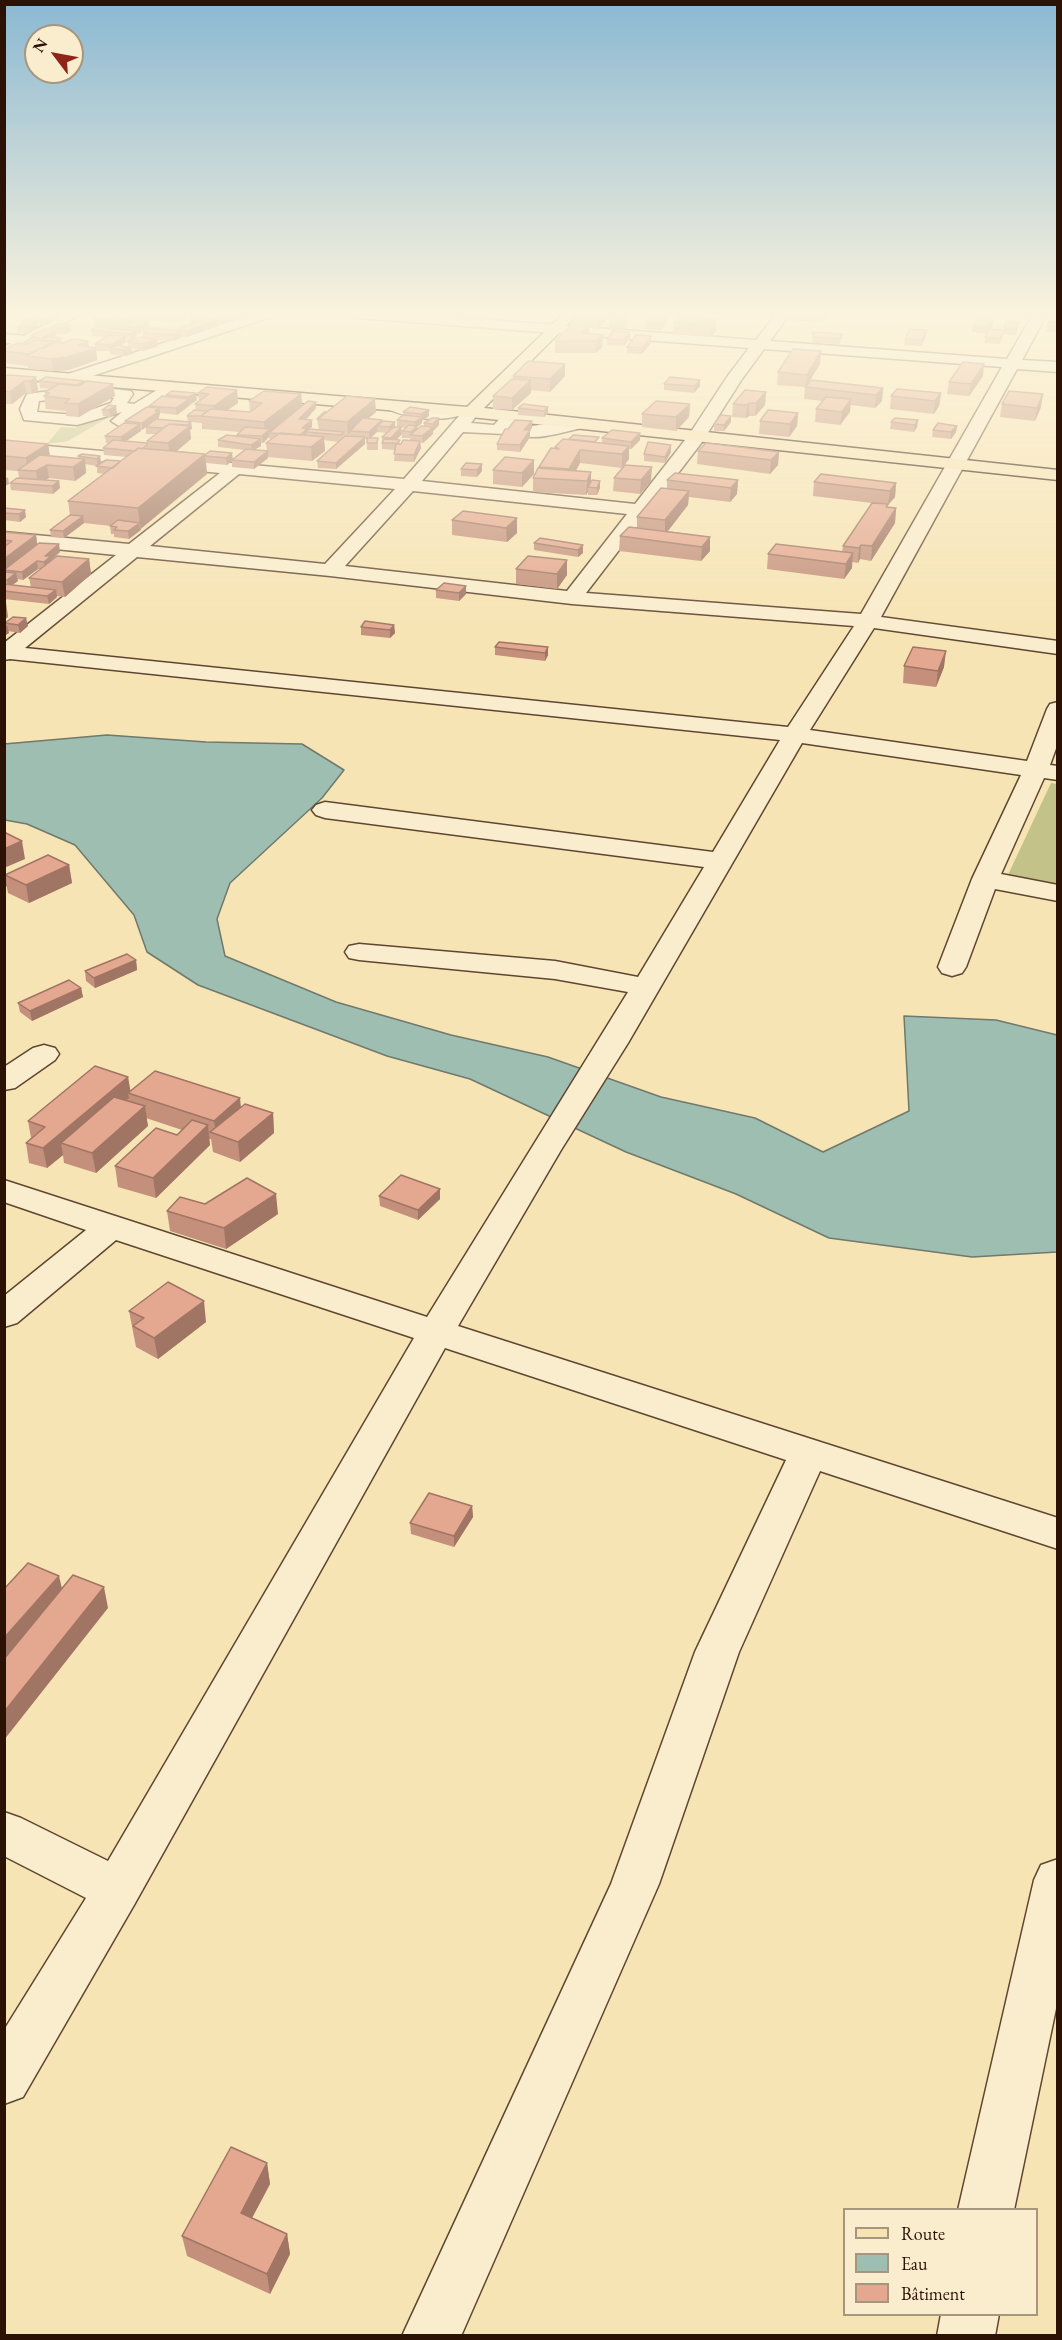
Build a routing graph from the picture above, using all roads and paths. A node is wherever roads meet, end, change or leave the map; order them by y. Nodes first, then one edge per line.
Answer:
1 (115, 423) edge
2 (456, 423) edge
3 (495, 423) edge
4 (705, 423) edge
5 (977, 423) edge
6 (576, 424) joint
7 (107, 428) dead end
8 (696, 438) junction
9 (88, 441) dead end
10 (4, 447) edge
11 (70, 453) junction
12 (954, 464) junction
13 (234, 470) junction
14 (1058, 475) edge
15 (409, 485) junction
16 (638, 510) junction
17 (4, 538) edge
18 (132, 552) junction
19 (330, 570) junction
20 (572, 598) junction
21 (867, 621) junction
22 (1058, 648) edge
23 (5, 653) edge
24 (1058, 709) edge
25 (795, 735) junction
26 (1047, 771) edge
27 (325, 810) dead end
28 (720, 861) junction
29 (985, 879) junction
30 (1058, 893) edge
31 (359, 952) dead end
32 (952, 967) dead end
33 (646, 987) junction
34 (44, 1054) dead end
35 (4, 1080) edge
36 (4, 1190) edge
37 (111, 1227) junction
38 (4, 1315) edge
39 (436, 1332) junction
40 (808, 1453) junction
41 (1058, 1534) edge
42 (4, 1832) edge
43 (1058, 1880) edge
44 (117, 1890) junction
45 (4, 2079) edge
46 (986, 2208) edge
47 (969, 2316) edge
48 (431, 2336) edge
49 (966, 2336) edge

1 - 7 street
2 - 15 street
3 - 6 street
4 - 8 street
5 - 12 street
6 - 8 main road
8 - 12 main road
8 - 16 street
9 - 11 street
10 - 11 street
11 - 13 street
12 - 14 main road
12 - 21 street
13 - 15 street
13 - 18 street
15 - 16 street
15 - 19 street
16 - 20 street
17 - 18 street
18 - 19 street
18 - 23 street
19 - 20 street
20 - 21 street
21 - 22 street
21 - 25 street
23 - 25 street
24 - 26 street
25 - 26 street
25 - 28 street
26 - 29 street
27 - 28 street
28 - 33 street
29 - 30 street
29 - 32 street
31 - 33 street
33 - 39 street
34 - 35 street
36 - 37 street
37 - 38 street
37 - 39 street
39 - 40 street
39 - 44 street
40 - 41 street
40 - 48 street
42 - 44 street
43 - 46 street
44 - 45 street
47 - 49 street

